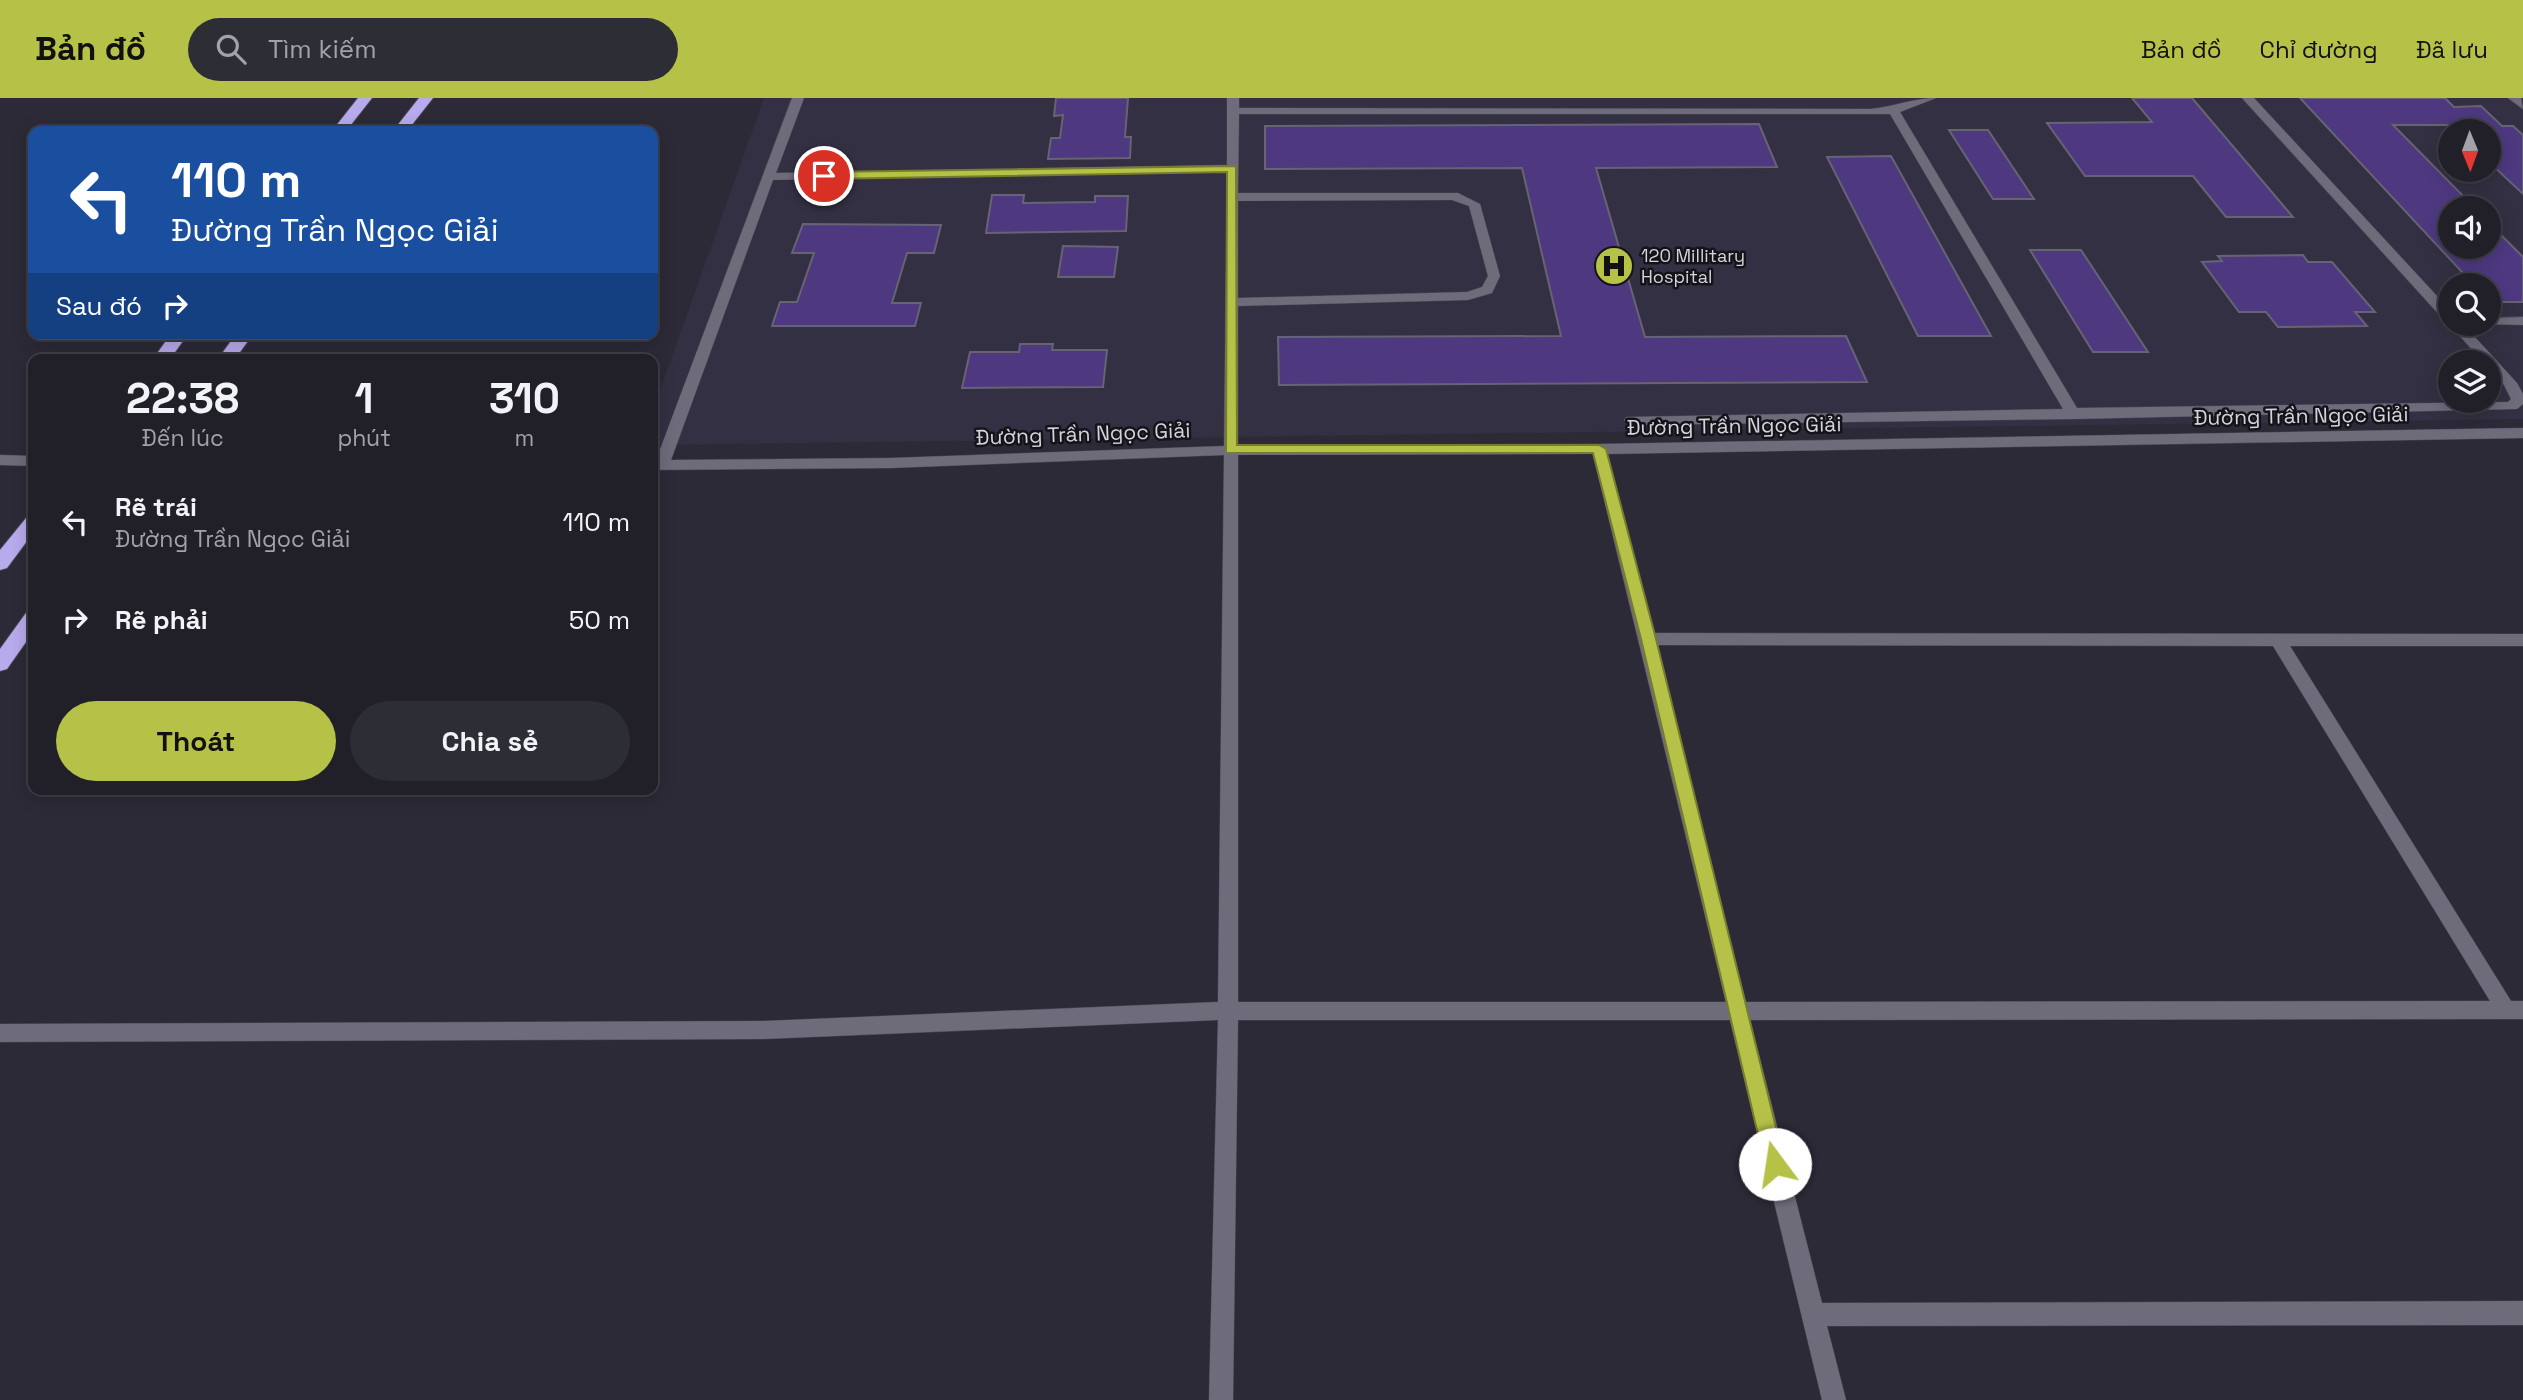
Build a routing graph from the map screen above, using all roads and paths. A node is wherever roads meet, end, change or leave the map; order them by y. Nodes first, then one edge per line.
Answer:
1 (365, 98) edge
2 (426, 98) edge
3 (798, 98) edge
4 (1435, 98) edge
5 (1930, 98) edge
6 (2248, 98) edge
7 (2514, 98) edge
8 (1233, 104) edge
9 (2523, 106) edge
10 (1893, 110) junction
11 (1438, 111) junction
12 (343, 126) edge
13 (404, 126) edge
14 (1232, 168) junction
15 (769, 177) junction
16 (1232, 197) junction
17 (1231, 302) junction
18 (2438, 305) edge
19 (2523, 321) edge
20 (2501, 322) edge
21 (2466, 336) edge
22 (175, 340) edge
23 (240, 340) edge
24 (164, 354) edge
25 (230, 354) edge
26 (2074, 415) junction
27 (1631, 420) dead end
28 (2523, 433) edge
29 (1599, 449) junction
30 (1230, 450) junction
31 (0, 460) edge
32 (28, 461) edge
33 (658, 462) edge
34 (658, 465) edge
35 (28, 527) edge
36 (0, 563) edge
37 (28, 625) edge
38 (1648, 639) junction
39 (2278, 640) junction
40 (2523, 640) edge
41 (0, 664) edge
42 (2514, 1010) edge
43 (1228, 1011) junction
44 (1737, 1013) junction
45 (0, 1033) edge
46 (2523, 1314) edge
47 (1813, 1315) junction
48 (1221, 1400) edge
49 (1834, 1400) edge

1 - 12 highway
2 - 13 highway
3 - 15 street
4 - 11 street
5 - 10 street
6 - 18 street
7 - 9 street
8 - 11 street
8 - 14 street
10 - 11 street
10 - 26 street
14 - 15 street
14 - 16 street
15 - 33 street
16 - 17 street
16 - 17 street
17 - 30 street
19 - 20 street
21 - 26 street
22 - 24 highway
23 - 25 highway
26 - 27 street
28 - 29 street, Đường Trần Ngọc Giải
29 - 30 street, Đường Trần Ngọc Giải
29 - 38 street
30 - 34 street, Đường Trần Ngọc Giải
30 - 43 street
31 - 32 street
35 - 36 highway
37 - 41 highway
38 - 39 street
38 - 44 street
39 - 40 street
39 - 42 street
42 - 44 street
43 - 44 street
43 - 45 street
43 - 48 street
44 - 47 street
46 - 47 street
47 - 49 street

